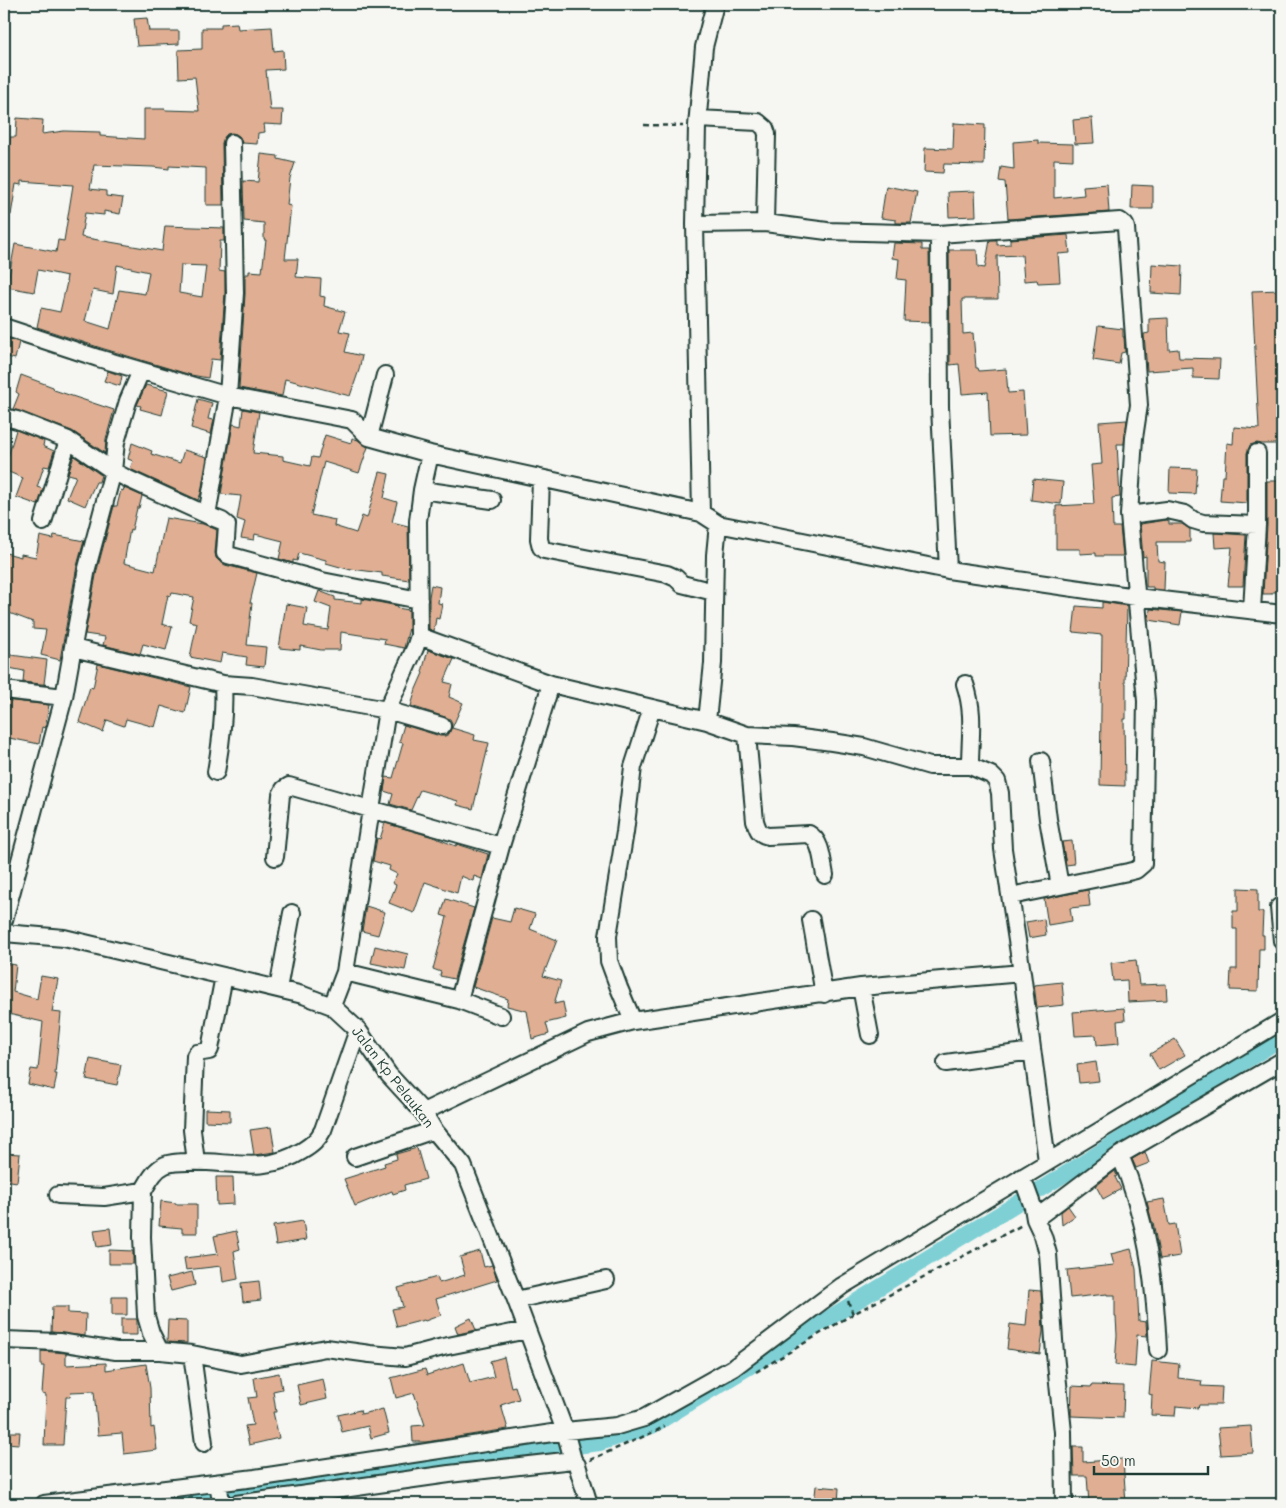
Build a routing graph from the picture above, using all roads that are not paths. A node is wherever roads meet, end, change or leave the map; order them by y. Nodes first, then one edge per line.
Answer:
1 (715, 4) edge
2 (697, 122) junction
3 (232, 143) dead end
4 (765, 223) junction
5 (695, 224) junction
6 (939, 234) junction
7 (4, 327) edge
8 (141, 371) junction
9 (386, 375) dead end
10 (228, 396) junction
11 (4, 417) edge
12 (369, 437) junction
13 (68, 440) junction
14 (1257, 453) dead end
15 (430, 454) junction
16 (113, 472) junction
17 (541, 479) junction
18 (422, 490) junction
19 (492, 500) dead end
20 (701, 513) junction
21 (206, 515) junction
22 (1129, 515) junction
23 (43, 522) dead end
24 (718, 524) junction
25 (1257, 525) junction
26 (948, 570) junction
27 (714, 592) junction
28 (1136, 597) junction
29 (419, 600) junction
30 (1252, 610) junction
31 (1282, 614) edge
32 (419, 636) junction
33 (72, 648) junction
34 (223, 684) junction
35 (551, 684) junction
36 (965, 684) dead end
37 (4, 690) edge
38 (64, 697) junction
39 (652, 708) junction
40 (387, 710) junction
41 (707, 721) junction
42 (442, 726) dead end
43 (747, 736) junction
44 (1041, 761) dead end
45 (970, 766) junction
46 (216, 772) dead end
47 (372, 808) junction
48 (501, 846) junction
49 (276, 856) dead end
50 (825, 875) dead end
51 (1060, 886) junction
52 (1011, 896) junction
53 (1279, 907) dead end
54 (292, 913) dead end
55 (4, 920) edge
56 (811, 920) dead end
57 (4, 933) edge
58 (1282, 941) edge
59 (345, 972) junction
60 (1022, 973) junction
61 (224, 976) junction
62 (861, 987) junction
63 (278, 988) junction
64 (824, 994) junction
65 (458, 1000) junction
66 (332, 1006) junction
67 (501, 1016) dead end
68 (633, 1021) junction
69 (1282, 1021) edge
70 (358, 1030) junction
71 (870, 1035) dead end
72 (1032, 1051) junction
73 (1282, 1061) edge
74 (946, 1063) dead end
75 (423, 1112) junction
76 (434, 1130) junction
77 (1120, 1155) junction
78 (355, 1157) dead end
79 (1047, 1161) junction
80 (196, 1162) junction
81 (1022, 1177) junction
82 (143, 1191) junction
83 (58, 1195) dead end
84 (1032, 1206) junction
85 (606, 1280) dead end
86 (516, 1300) junction
87 (527, 1330) junction
88 (4, 1340) edge
89 (160, 1350) junction
90 (1158, 1350) dead end
91 (192, 1354) junction
92 (565, 1433) junction
93 (502, 1441) junction
94 (204, 1443) dead end
95 (575, 1462) junction
96 (507, 1467) junction
97 (224, 1496) edge
98 (44, 1504) edge
99 (589, 1504) edge
100 (1064, 1504) edge

1 - 2 street
2 - 4 street
2 - 5 street
3 - 10 street
4 - 5 street
4 - 6 street
5 - 20 street
6 - 22 street
6 - 26 street
7 - 8 street
8 - 10 street
8 - 16 street
9 - 12 street
10 - 12 street
10 - 21 street
11 - 13 street
12 - 15 street
13 - 16 street
13 - 23 street
14 - 25 street
15 - 17 street
15 - 18 street
16 - 21 street
16 - 33 street
17 - 20 street
17 - 27 street
18 - 19 street
18 - 29 street
20 - 24 street
21 - 29 street
22 - 25 street
22 - 28 street
24 - 26 street
24 - 27 street
25 - 30 street
26 - 28 street
27 - 41 street
28 - 30 street
28 - 51 street
29 - 32 street
30 - 31 street
32 - 35 street
32 - 40 street
33 - 34 street
33 - 38 street
34 - 40 street
34 - 46 street
35 - 39 street
35 - 48 street
36 - 45 street
37 - 38 street
38 - 55 street
39 - 41 street
39 - 68 street
40 - 42 street
40 - 47 street
41 - 43 street
43 - 45 street
43 - 50 street
44 - 51 street
45 - 52 street
47 - 48 street
47 - 49 street
47 - 59 street
48 - 65 street
51 - 52 street
52 - 60 street
53 - 58 street
54 - 63 street
56 - 64 street
57 - 61 street, Jalan Kp Pelaukan
59 - 65 street
59 - 66 street
60 - 62 street
60 - 72 street
61 - 63 street, Jalan Kp Pelaukan
61 - 80 street
62 - 64 street
62 - 71 street
63 - 66 street, Jalan Kp Pelaukan
64 - 68 street
65 - 67 street
66 - 70 street, Jalan Kp Pelaukan
68 - 75 street
69 - 79 street
70 - 75 street, Jalan Kp Pelaukan
70 - 80 street
72 - 74 street
72 - 79 street
73 - 77 street
75 - 76 street, Jalan Kp Pelaukan
76 - 78 street
76 - 86 street, Jalan Kp Pelaukan
77 - 84 street
77 - 90 street
79 - 81 street
80 - 82 street
81 - 84 street
81 - 92 street
82 - 83 street
82 - 89 street
84 - 100 street
85 - 86 street
86 - 87 street, Jalan Kp Pelaukan
87 - 91 street
87 - 92 street, Jalan Kp Pelaukan
88 - 89 street
89 - 91 street
91 - 94 street
92 - 93 street
92 - 95 street, Jalan Kp Pelaukan
93 - 96 street
93 - 97 street
95 - 96 street
95 - 99 street
96 - 97 street
97 - 98 street

